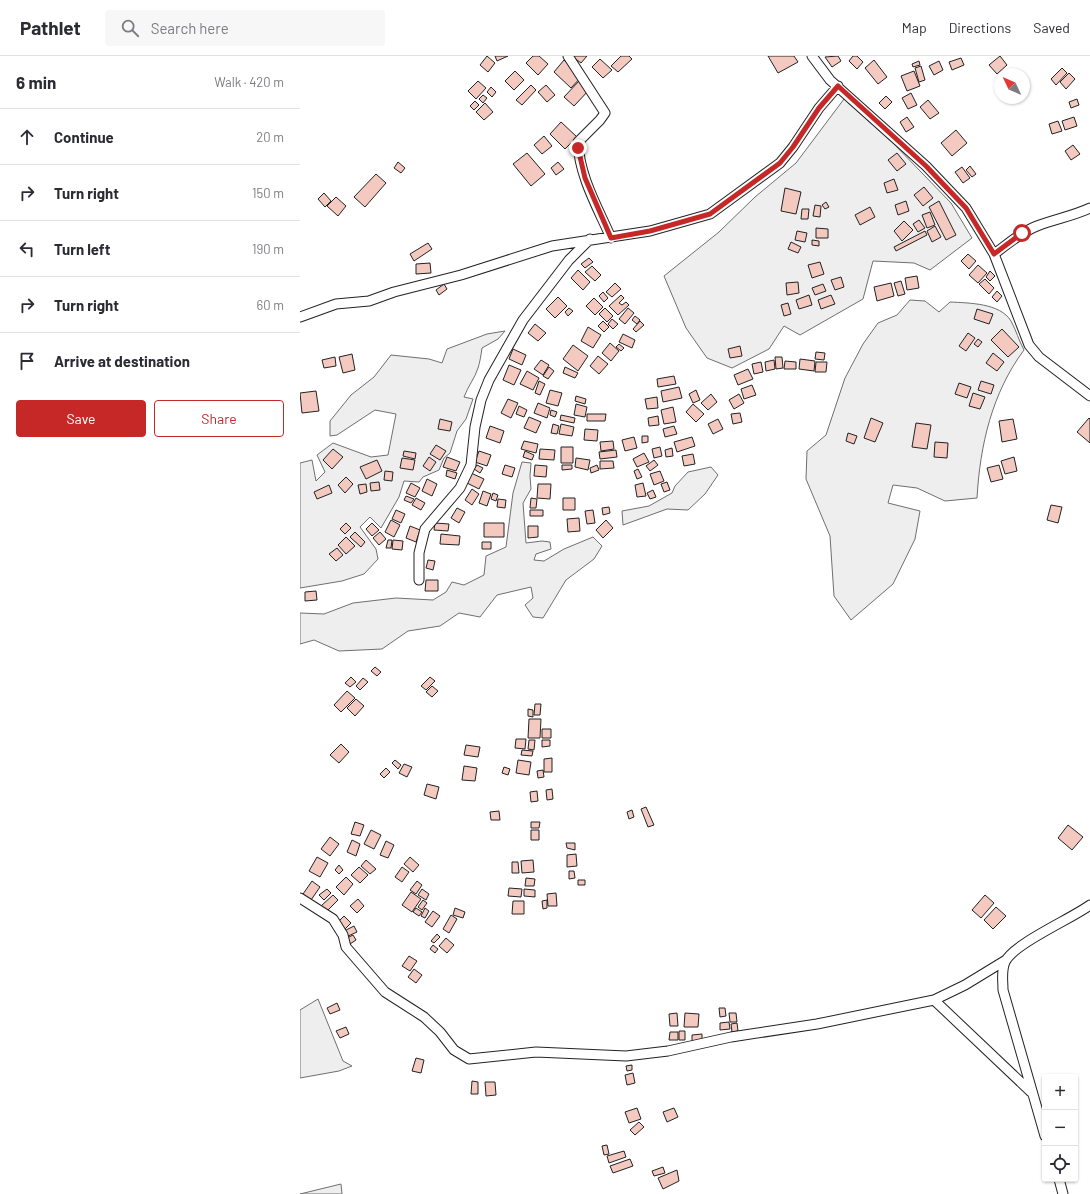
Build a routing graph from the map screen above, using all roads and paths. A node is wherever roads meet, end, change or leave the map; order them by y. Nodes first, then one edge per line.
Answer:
1 (568, 56) edge
2 (812, 56) edge
3 (838, 86) junction
4 (1090, 208) edge
5 (611, 238) junction
6 (590, 239) junction
7 (994, 254) junction
8 (300, 317) edge
9 (1090, 396) edge
10 (419, 580) dead end
11 (300, 898) edge
12 (1090, 905) edge
13 (1006, 960) junction
14 (934, 1000) junction
15 (1032, 1093) junction
16 (1042, 1126) edge
17 (1060, 1182) edge
18 (1063, 1194) edge

1 - 5 street
2 - 3 street
3 - 5 street
3 - 7 street
4 - 7 street
5 - 6 street
6 - 8 street
6 - 10 street
7 - 9 street
11 - 14 street
12 - 13 street
13 - 14 street
13 - 15 street
14 - 15 street
15 - 16 street
17 - 18 street

